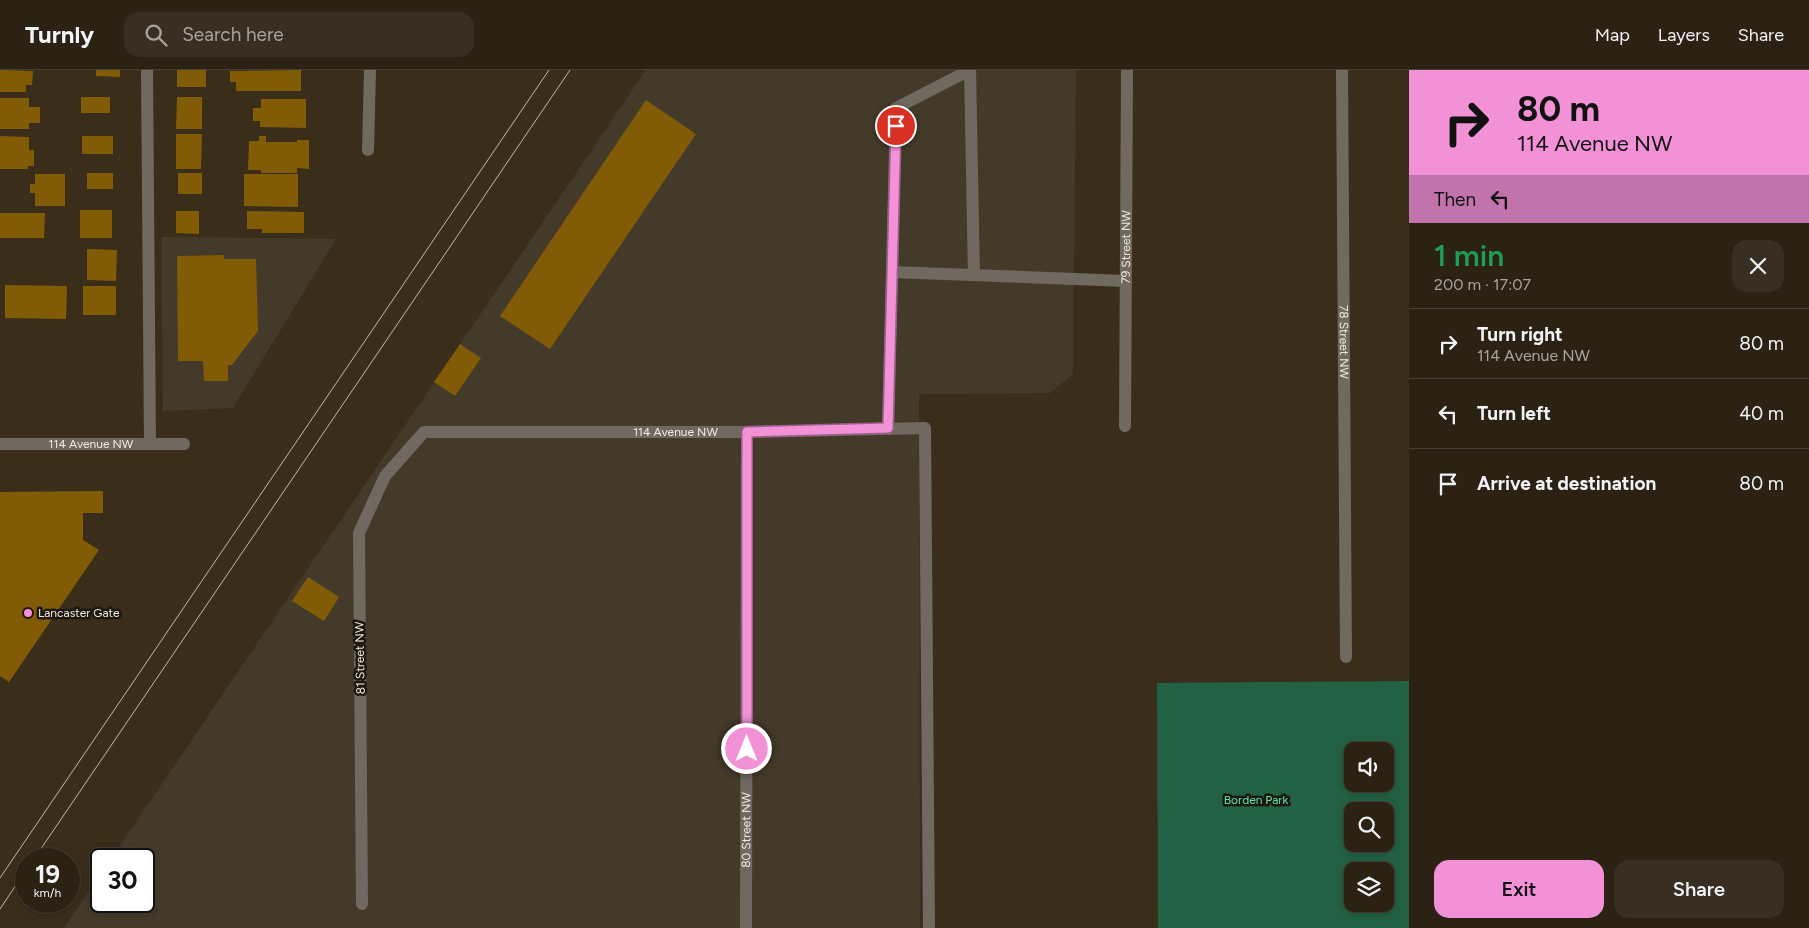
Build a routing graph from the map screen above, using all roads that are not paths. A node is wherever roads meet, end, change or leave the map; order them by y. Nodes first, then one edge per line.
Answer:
1 (147, 70) edge
2 (370, 70) edge
3 (970, 70) edge
4 (1127, 70) edge
5 (1342, 70) edge
6 (368, 150) dead end
7 (892, 272) junction
8 (974, 275) junction
9 (1126, 281) junction
10 (1125, 426) dead end
11 (888, 428) junction
12 (424, 432) joint
13 (747, 432) junction
14 (0, 444) edge
15 (150, 444) junction
16 (184, 444) dead end
17 (1346, 656) dead end
18 (362, 904) dead end
19 (746, 928) edge
20 (929, 928) edge

1 - 15 street
2 - 6 street
3 - 7 street
3 - 8 street
4 - 9 street, 79 Street NW
5 - 17 street, 78 Street NW
7 - 8 street
7 - 11 street
8 - 9 street
9 - 10 street, 79 Street NW
11 - 13 street, 114 Avenue NW
11 - 20 street, 114 Avenue NW
12 - 13 street, 114 Avenue NW
12 - 18 street, 81 Street NW
13 - 19 street, 80 Street NW
14 - 15 street, 114 Avenue NW
15 - 16 street, 114 Avenue NW

